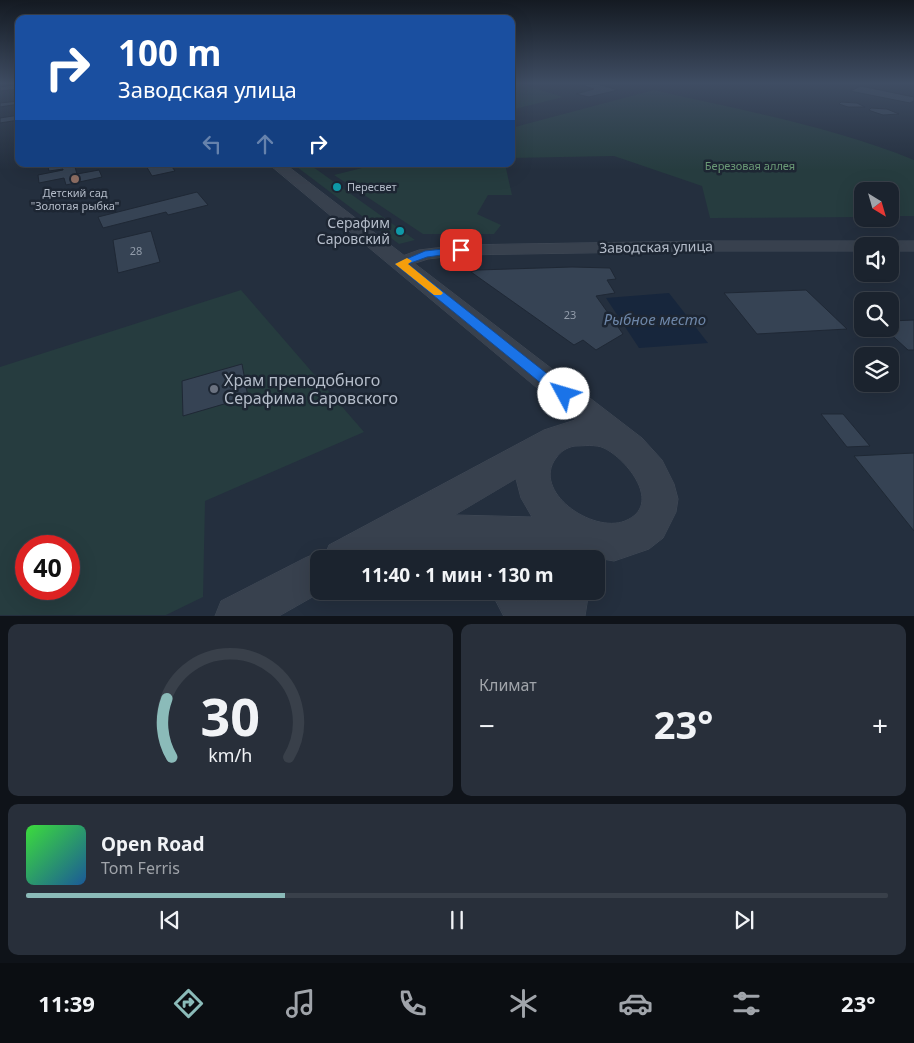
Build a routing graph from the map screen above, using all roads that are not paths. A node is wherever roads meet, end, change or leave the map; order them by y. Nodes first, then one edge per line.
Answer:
1 (280, 167) edge
2 (914, 246) edge
3 (400, 264) junction
4 (551, 384) junction
5 (553, 441) junction
6 (631, 448) junction
7 (540, 500) junction
8 (427, 534) junction
9 (554, 548) edge
10 (591, 549) edge
11 (360, 550) edge
12 (362, 550) edge
13 (466, 550) edge
14 (310, 577) edge
15 (514, 600) edge
16 (555, 600) edge
17 (570, 600) edge
18 (236, 616) edge
19 (524, 616) edge
20 (554, 616) edge
21 (567, 616) edge

1 - 3 street
2 - 3 street, Заводская улица
3 - 4 street
4 - 5 street
4 - 6 street
5 - 6 street
5 - 7 street
5 - 11 street
6 - 10 street
7 - 9 street
7 - 10 street
8 - 9 street
8 - 12 street
8 - 13 street
9 - 10 street
14 - 18 street
15 - 19 street
16 - 20 street
17 - 21 street

